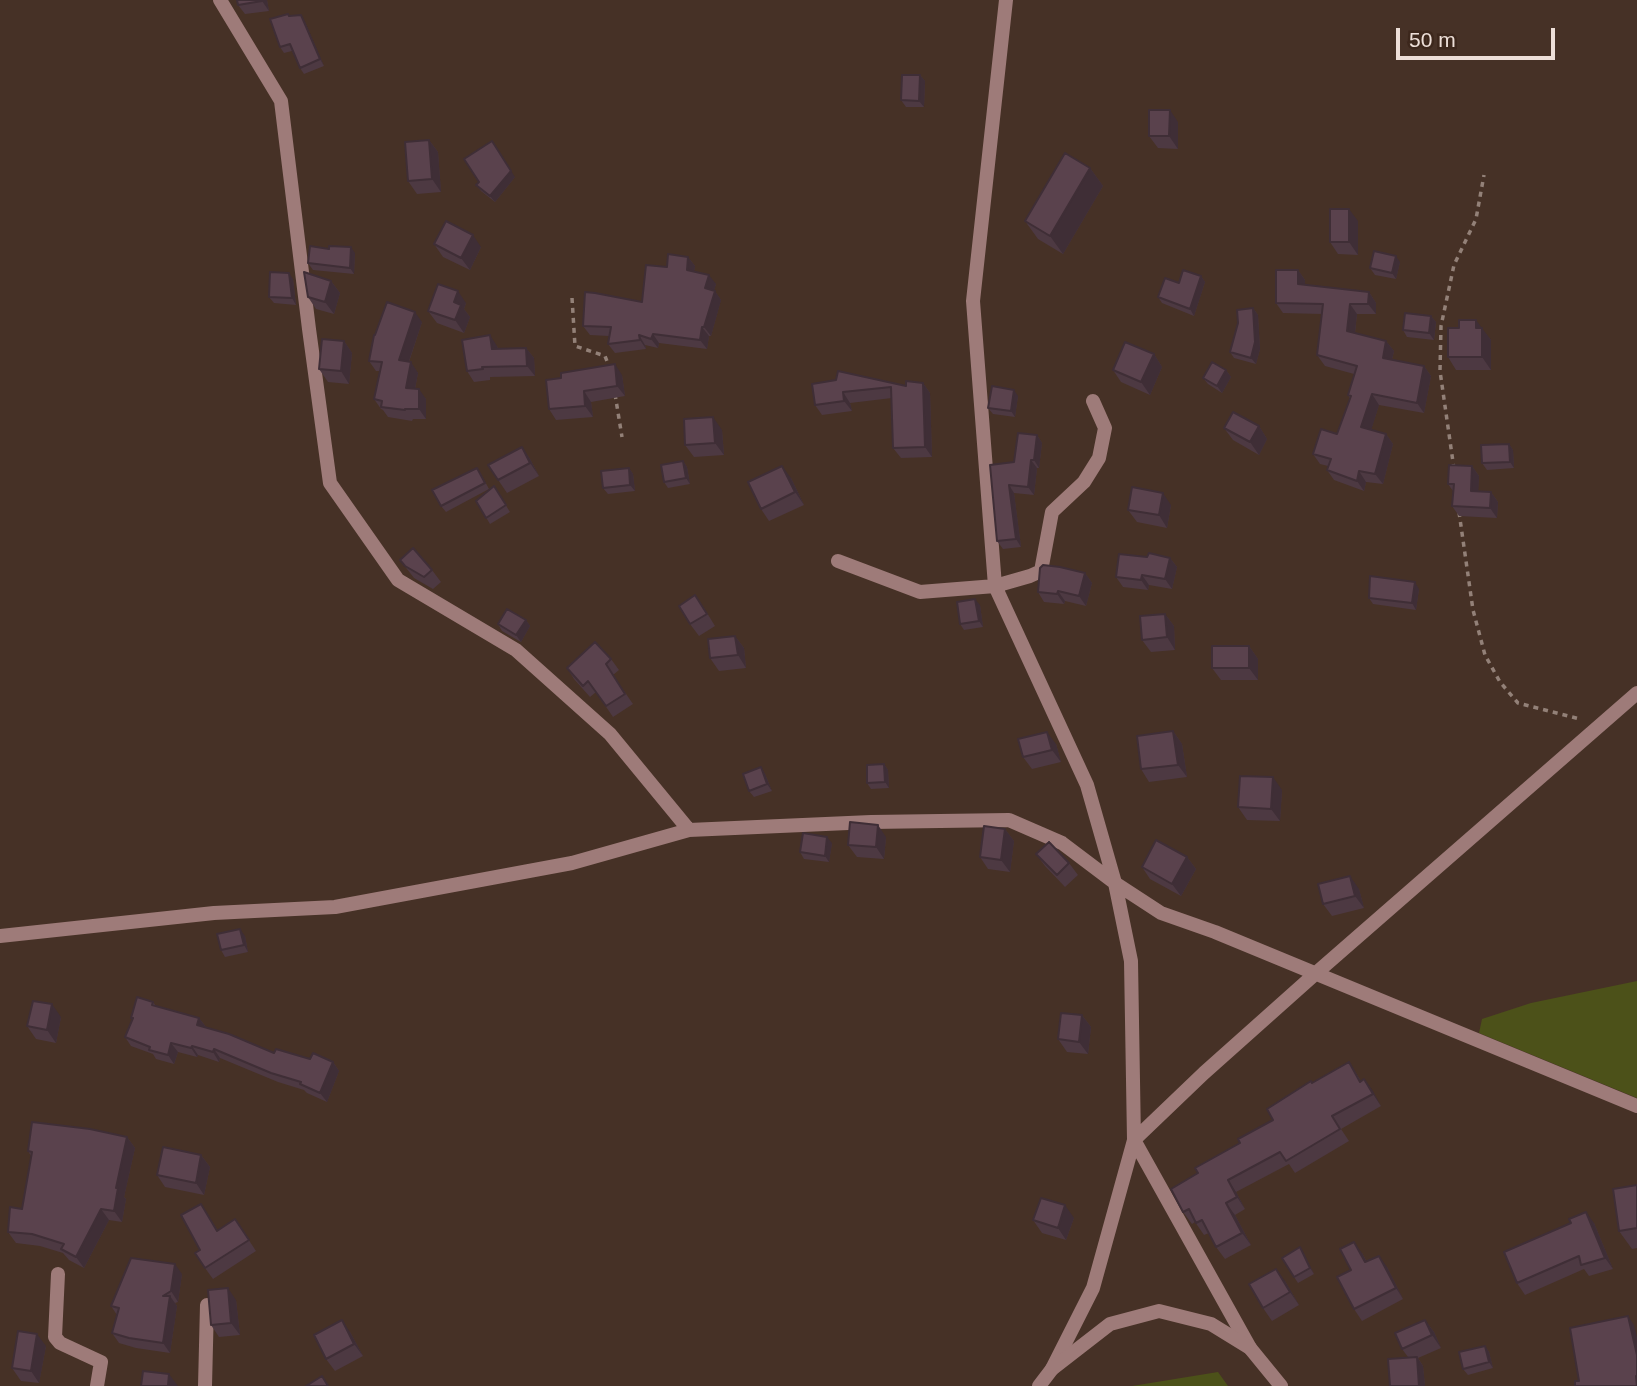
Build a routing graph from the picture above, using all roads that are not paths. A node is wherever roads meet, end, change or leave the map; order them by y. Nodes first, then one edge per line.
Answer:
1 (220, 0) edge
2 (1006, 0) edge
3 (1093, 401) dead end
4 (838, 561) dead end
5 (995, 586) junction
6 (1637, 693) edge
7 (689, 830) junction
8 (1115, 883) junction
9 (0, 936) edge
10 (1315, 974) junction
11 (1637, 1106) edge
12 (1134, 1140) junction
13 (58, 1274) dead end
14 (207, 1305) edge
15 (1250, 1348) junction
16 (1052, 1369) junction
17 (97, 1386) edge
18 (205, 1386) edge
19 (1039, 1386) edge
20 (1281, 1386) edge

1 - 7 street
2 - 5 street
3 - 5 street
4 - 5 street
5 - 8 street
6 - 10 street
7 - 8 street
7 - 9 street
8 - 10 street
8 - 12 street
10 - 11 street
10 - 12 street
12 - 15 street
12 - 16 street
13 - 17 street
14 - 18 street
15 - 16 street
15 - 20 street
16 - 19 street

